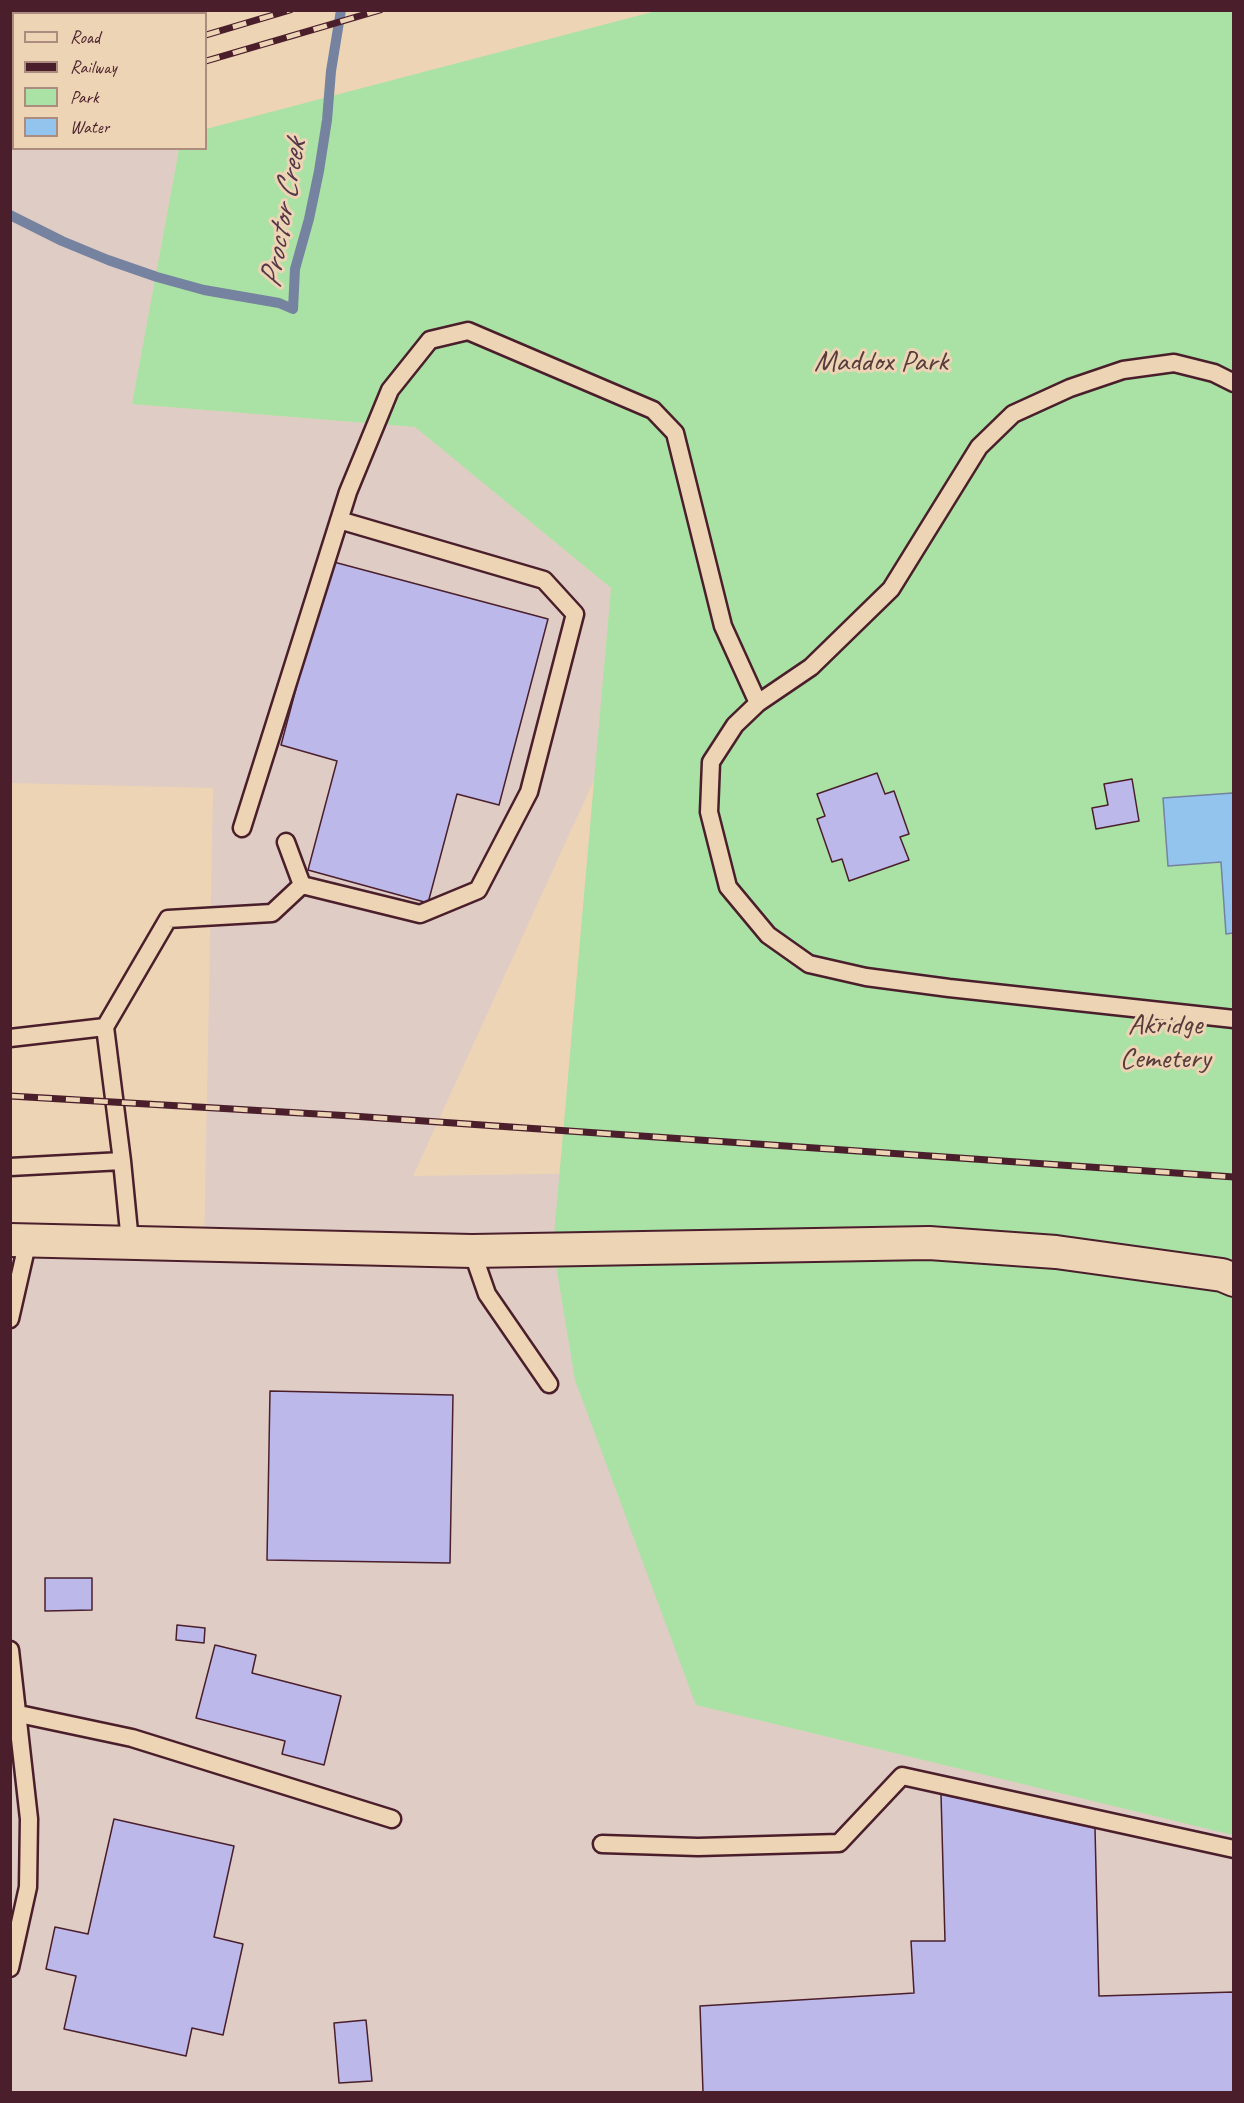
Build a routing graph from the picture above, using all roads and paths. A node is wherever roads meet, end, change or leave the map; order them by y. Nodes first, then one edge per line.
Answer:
1 (1233, 383) edge
2 (339, 520) junction
3 (758, 703) junction
4 (242, 828) dead end
5 (286, 843) dead end
6 (302, 885) junction
7 (1233, 1019) edge
8 (105, 1028) junction
9 (10, 1038) edge
10 (122, 1161) junction
11 (10, 1167) edge
12 (19, 1240) edge
13 (116, 1242) junction
14 (472, 1251) junction
15 (1233, 1280) edge
16 (10, 1319) edge
17 (549, 1384) dead end
18 (10, 1650) edge
19 (19, 1714) junction
20 (392, 1819) dead end
21 (602, 1844) dead end
22 (1233, 1849) edge
23 (10, 1968) edge

1 - 3 lane
2 - 3 lane
2 - 4 lane
2 - 6 lane
3 - 7 lane
5 - 6 lane
6 - 8 lane
8 - 9 lane
8 - 10 lane
10 - 11 lane
10 - 13 lane
12 - 13 street
12 - 16 lane
13 - 14 street
14 - 15 street
14 - 17 lane
18 - 19 lane
19 - 20 lane
19 - 23 lane
21 - 22 lane

